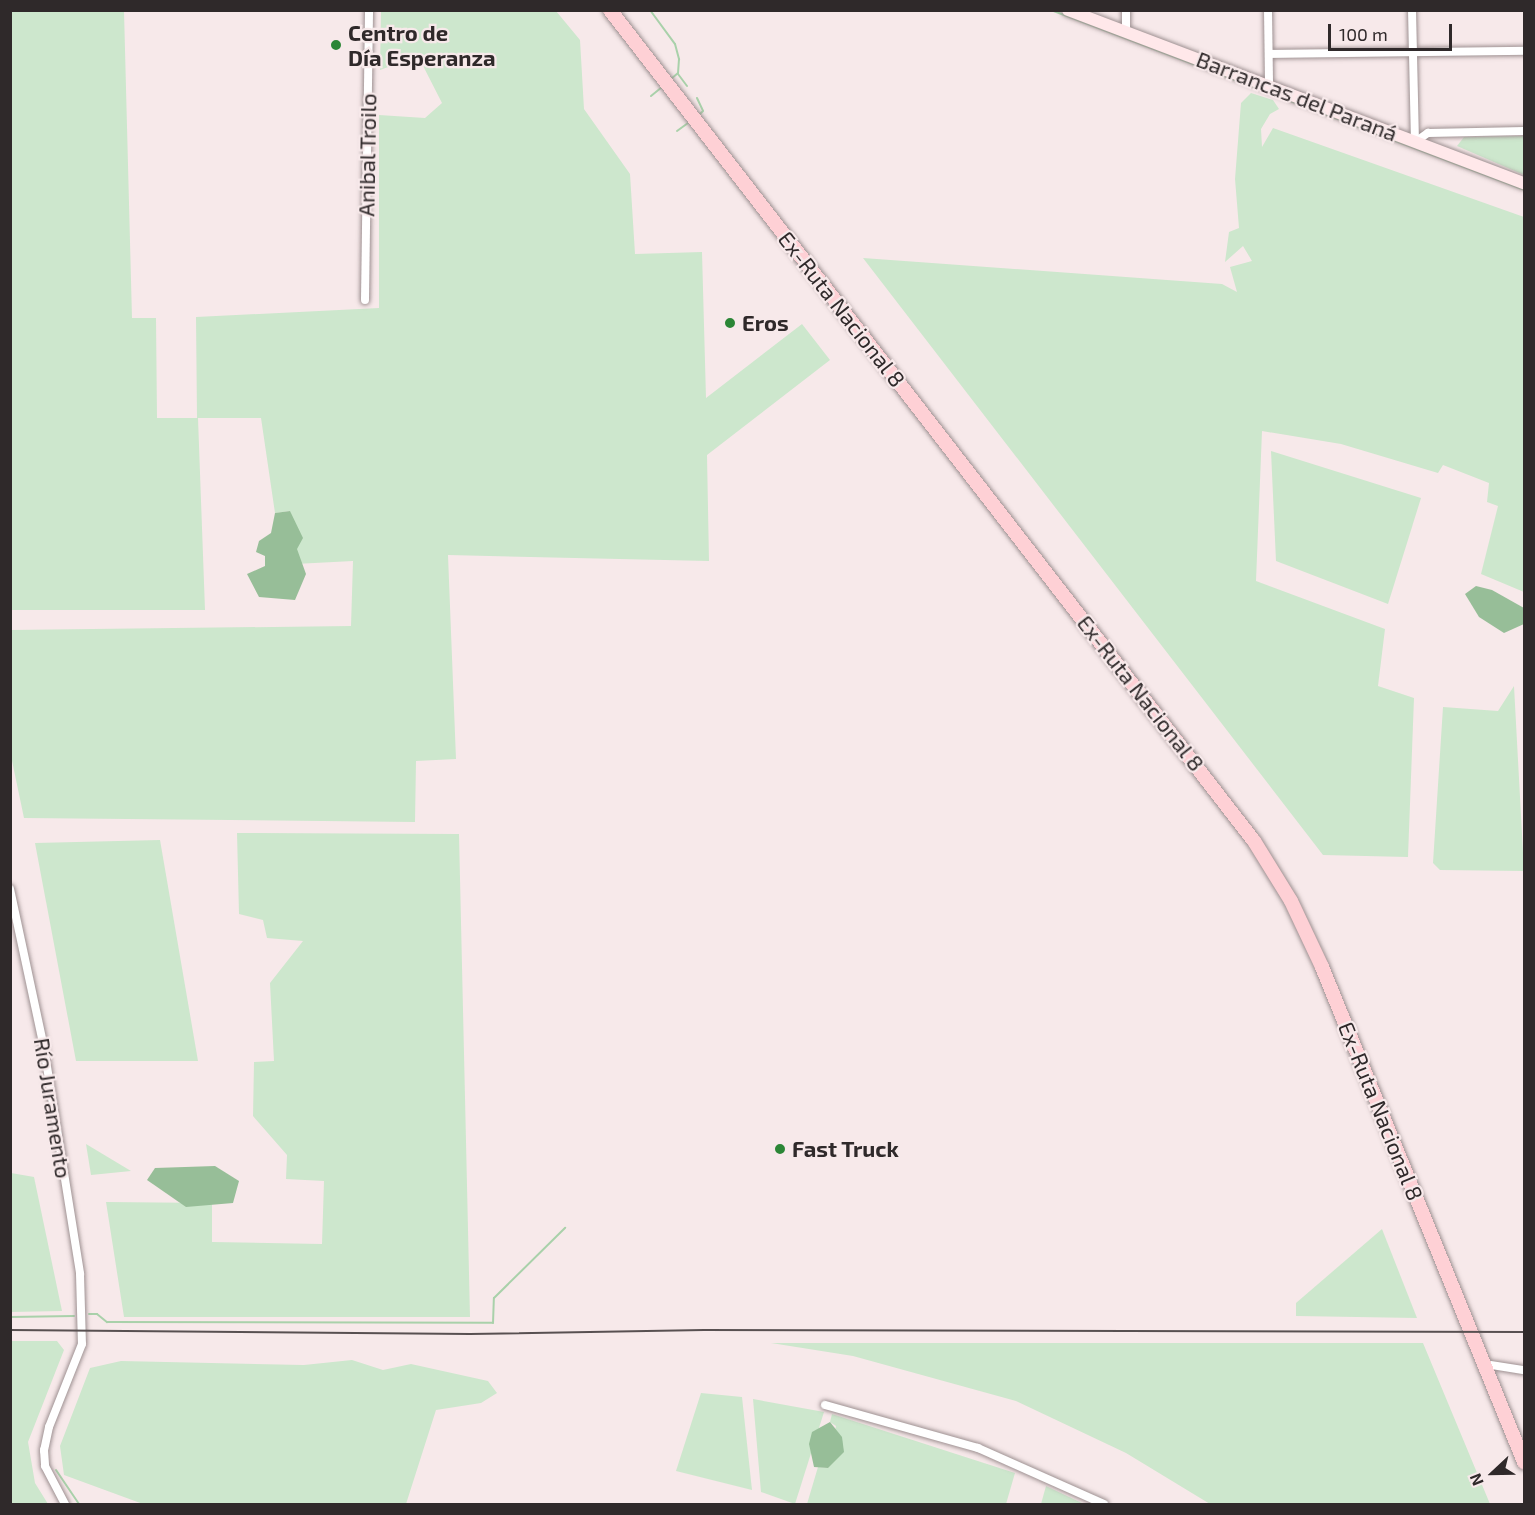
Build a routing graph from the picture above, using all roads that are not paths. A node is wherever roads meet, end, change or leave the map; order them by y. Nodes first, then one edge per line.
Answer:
1 (369, 10) edge
2 (610, 10) edge
3 (1068, 10) edge
4 (1126, 10) edge
5 (1268, 10) edge
6 (1412, 10) edge
7 (1126, 32) junction
8 (1524, 51) edge
9 (1413, 52) junction
10 (1269, 54) junction
11 (1269, 84) junction
12 (1524, 131) edge
13 (1415, 142) junction
14 (1524, 183) edge
15 (365, 300) dead end
16 (10, 889) edge
17 (1485, 1364) junction
18 (1524, 1370) edge
19 (825, 1404) dead end
20 (1524, 1462) edge
21 (65, 1504) edge
22 (1104, 1504) edge

1 - 15 street, Anibal Troilo
2 - 17 main road, Ex-Ruta Nacional 8
3 - 7 street, Barrancas del Paraná
4 - 7 street
5 - 10 street
6 - 9 street
7 - 11 street, Barrancas del Paraná
8 - 9 street
9 - 10 street
9 - 13 street
10 - 11 street
11 - 13 street, Barrancas del Paraná
12 - 13 street
13 - 14 street, Barrancas del Paraná
16 - 21 street, Río Juramento
17 - 18 street
17 - 20 main road, Ex-Ruta Nacional 8
19 - 22 street

